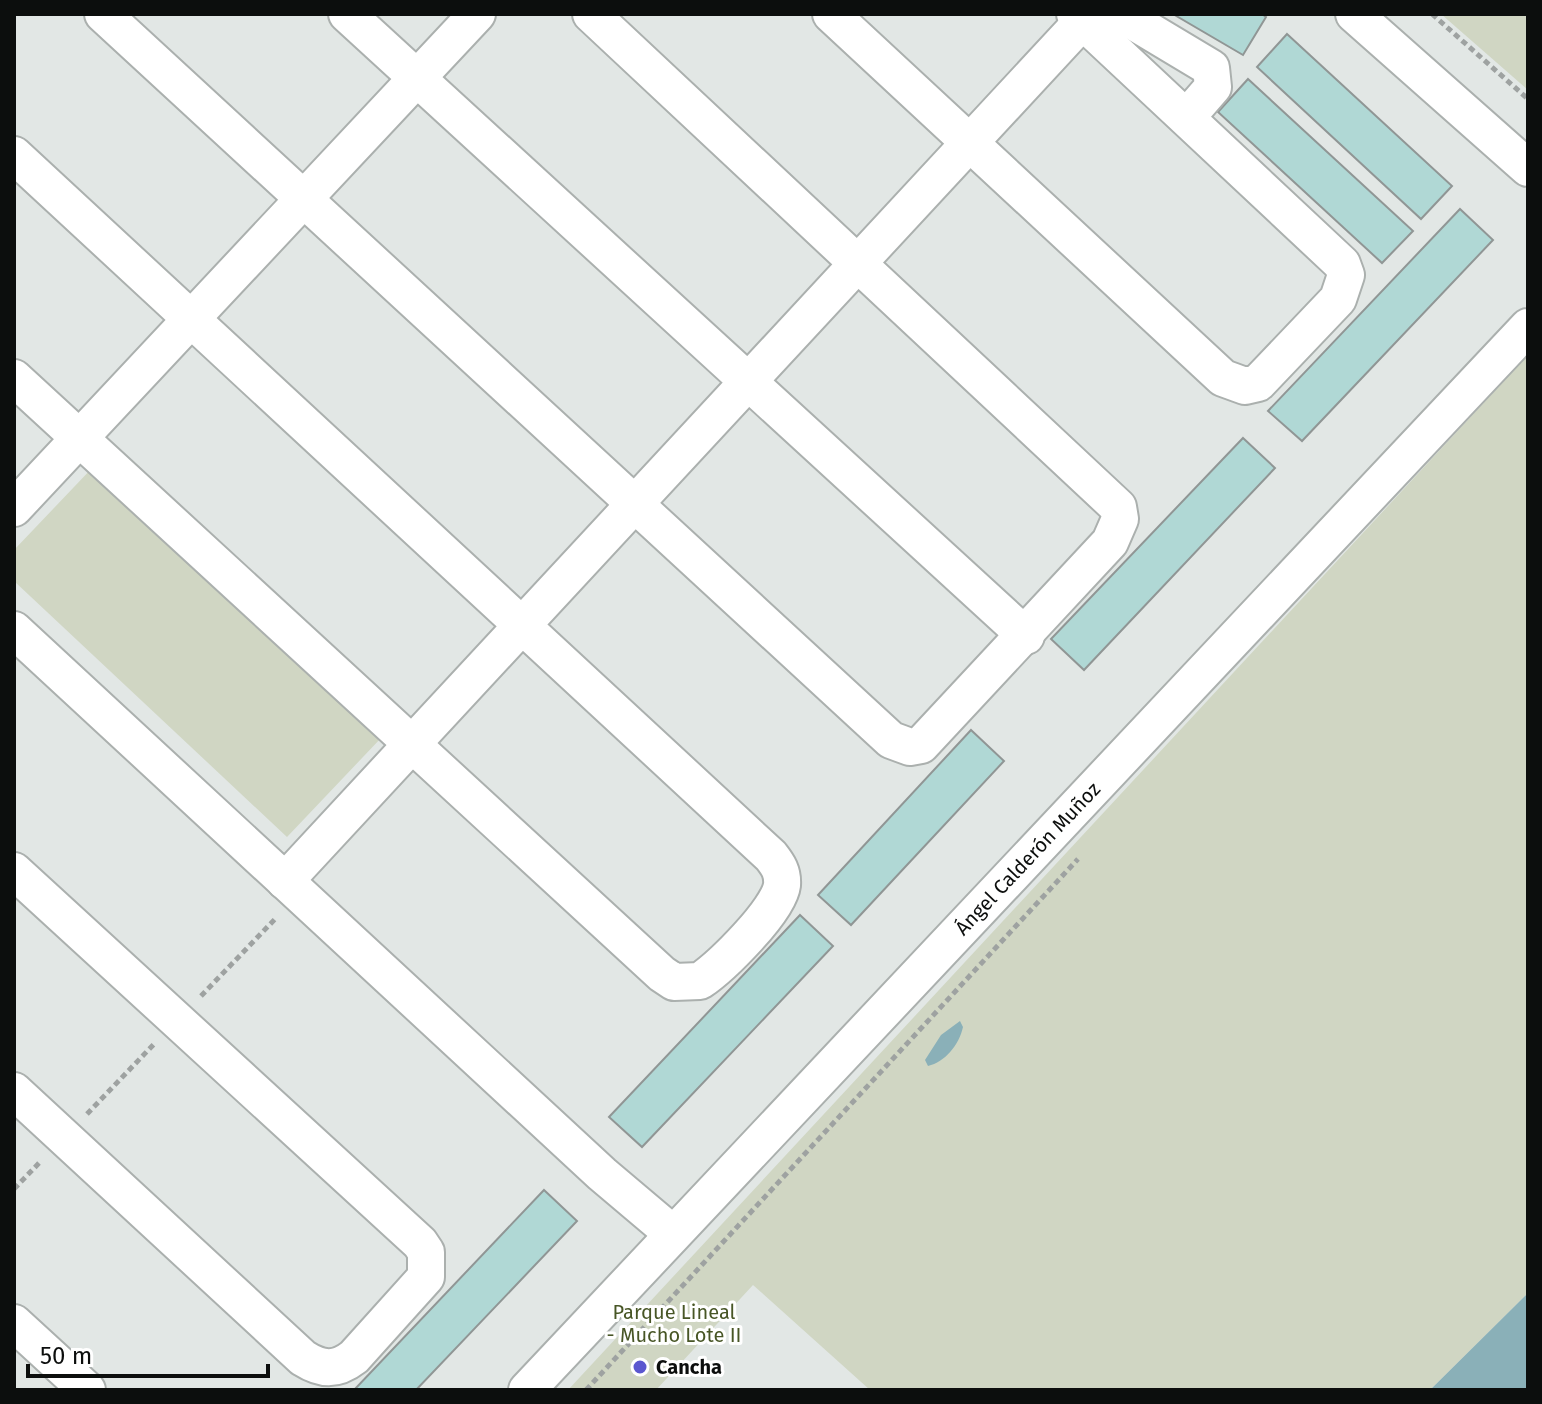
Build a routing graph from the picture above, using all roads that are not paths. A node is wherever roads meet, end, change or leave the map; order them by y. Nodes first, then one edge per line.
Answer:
1 (103, 14) edge
2 (347, 14) edge
3 (477, 14) edge
4 (591, 14) edge
5 (831, 14) edge
6 (1121, 14) edge
7 (1354, 14) edge
8 (1082, 16) edge
9 (417, 78) junction
10 (1187, 117) junction
11 (970, 143) junction
12 (14, 155) edge
13 (1528, 168) edge
14 (304, 199) junction
15 (859, 262) junction
16 (191, 319) junction
17 (1528, 327) edge
18 (14, 378) edge
19 (747, 382) junction
20 (80, 438) junction
21 (635, 503) junction
22 (14, 508) edge
23 (521, 625) junction
24 (14, 630) edge
25 (1026, 636) junction
26 (413, 743) junction
27 (14, 871) edge
28 (285, 881) junction
29 (14, 1091) edge
30 (673, 1234) junction
31 (14, 1323) edge
32 (87, 1390) edge
33 (527, 1390) edge

1 - 14 street
2 - 9 street
3 - 9 street
4 - 15 street
5 - 11 street
6 - 10 street
7 - 13 street
8 - 10 street
8 - 11 street
9 - 14 street
9 - 19 street
10 - 11 street
11 - 15 street
12 - 16 street
14 - 16 street
14 - 21 street
15 - 19 street
15 - 25 street
16 - 20 street
16 - 23 street
17 - 30 street, Ángel Calderón Muñoz
18 - 20 street
19 - 21 street
19 - 25 street
20 - 22 street
20 - 26 street
21 - 23 street
21 - 25 street
23 - 26 street
23 - 26 street
24 - 28 street
26 - 28 street
27 - 29 street
28 - 30 street
30 - 33 street, Ángel Calderón Muñoz
31 - 32 street

